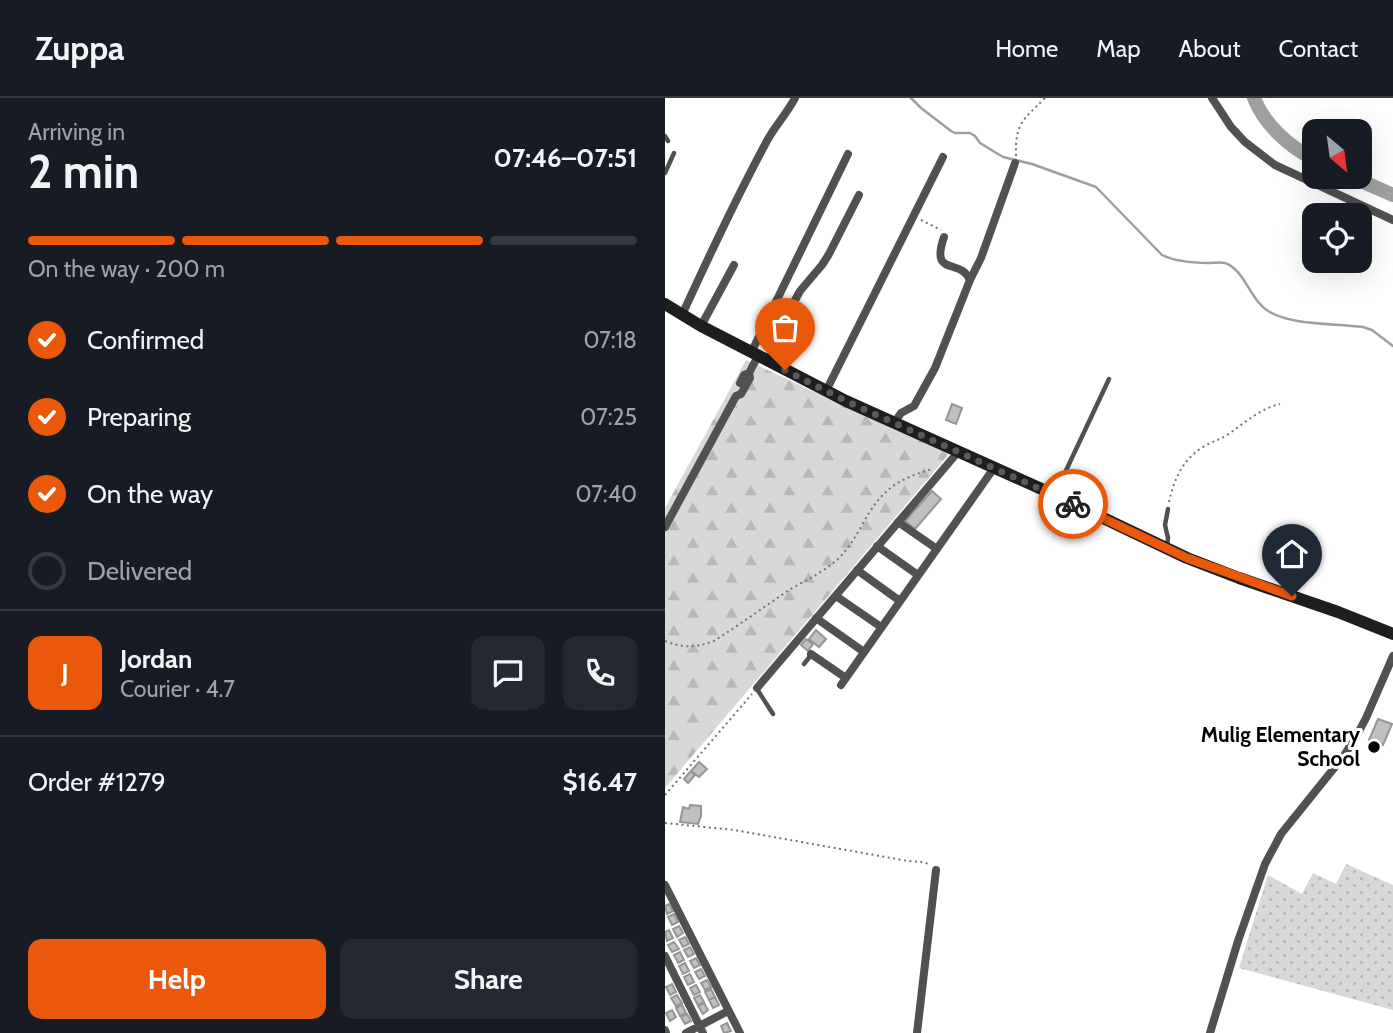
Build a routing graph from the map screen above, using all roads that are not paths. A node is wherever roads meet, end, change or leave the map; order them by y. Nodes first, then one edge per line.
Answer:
1 (795, 98) edge
2 (1212, 98) edge
3 (674, 153) dead end
4 (848, 154) dead end
5 (943, 156) dead end
6 (1015, 163) road end
7 (665, 173) edge
8 (859, 195) dead end
9 (1393, 220) edge
10 (944, 237) road end
11 (734, 265) dead end
12 (970, 279) junction
13 (665, 304) edge
14 (682, 315) junction
15 (701, 326) junction
16 (759, 357) junction
17 (1109, 379) dead end
18 (826, 391) junction
19 (894, 423) junction
20 (958, 452) junction
21 (994, 468) junction
22 (1055, 495) junction
23 (1168, 509) road end
24 (898, 522) junction
25 (665, 527) edge
26 (877, 546) junction
27 (1166, 548) junction
28 (937, 549) junction
29 (857, 570) junction
30 (918, 575) junction
31 (836, 596) junction
32 (900, 601) junction
33 (816, 618) junction
34 (881, 627) junction
35 (1393, 634) edge
36 (864, 652) junction
37 (811, 654) joint
38 (1393, 656) edge
39 (804, 664) dead end
40 (757, 688) joint
41 (773, 714) dead end
42 (936, 870) road end
43 (665, 884) edge
44 (665, 956) edge
45 (728, 1011) junction
46 (701, 1030) edge
47 (686, 1033) edge
48 (740, 1033) edge
49 (917, 1033) edge
50 (1210, 1033) edge

1 - 14 street
2 - 9 street
3 - 7 lane
4 - 16 street
5 - 18 street
6 - 12 street
8 - 16 street
10 - 12 street
11 - 15 street
12 - 19 street
13 - 14 main road
14 - 15 main road
15 - 16 main road
16 - 18 main road
16 - 25 street
17 - 22 lane
18 - 19 main road
19 - 20 main road
20 - 21 main road
20 - 24 street
21 - 22 main road
21 - 28 street
22 - 27 main road
23 - 27 lane
24 - 26 street
24 - 28 street
26 - 29 street
26 - 30 street
27 - 35 main road
28 - 30 street
29 - 31 street
29 - 32 street
30 - 32 street
31 - 33 street
31 - 34 street
32 - 34 street
33 - 36 street
33 - 40 street
34 - 36 street
36 - 37 street
37 - 39 lane
38 - 50 street
40 - 41 lane
42 - 49 street
43 - 45 street
44 - 46 street
45 - 46 street
45 - 48 street
46 - 47 street

